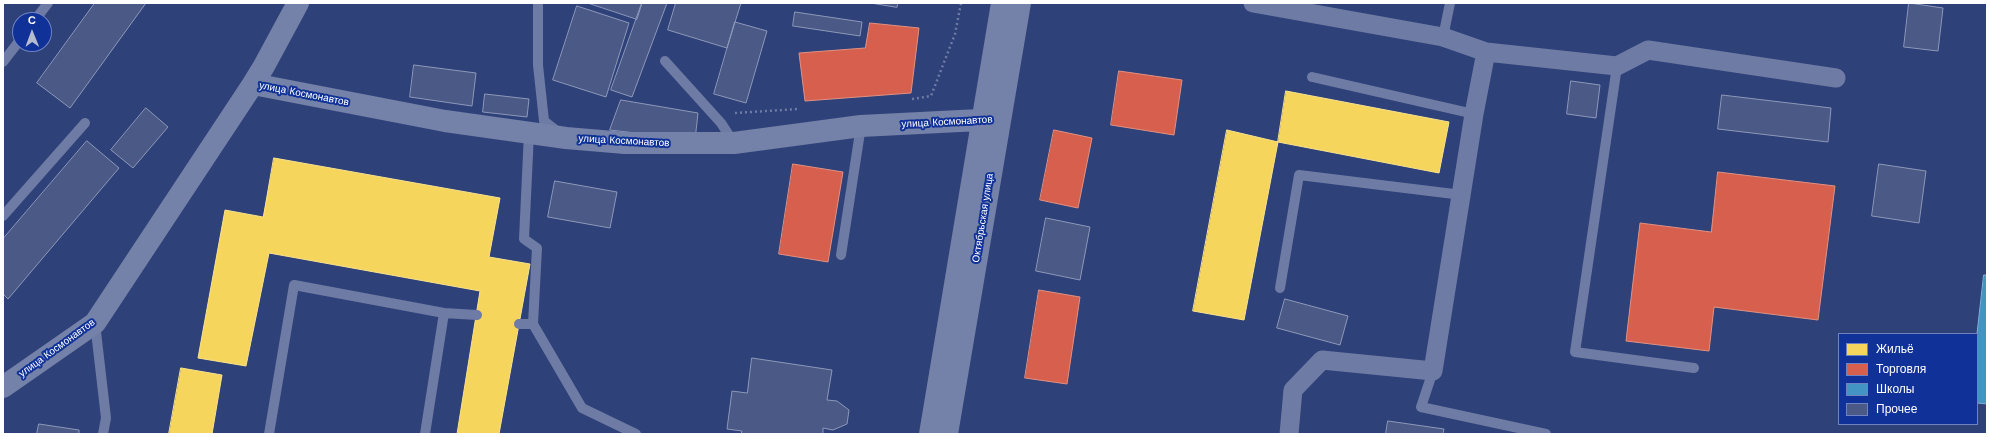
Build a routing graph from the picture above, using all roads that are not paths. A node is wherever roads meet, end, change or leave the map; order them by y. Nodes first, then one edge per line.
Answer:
1 (48, 3) edge
2 (298, 3) edge
3 (538, 3) edge
4 (1002, 3) edge
5 (1020, 3) edge
6 (1253, 3) edge
7 (1450, 3) edge
8 (41, 12) edge
9 (1443, 37) junction
10 (12, 50) edge
11 (1486, 52) junction
12 (665, 61) dead end
13 (3, 62) edge
14 (1617, 66) junction
15 (1312, 77) dead end
16 (1836, 78) dead end
17 (253, 84) junction
18 (1474, 114) junction
19 (991, 120) junction
20 (85, 123) dead end
21 (861, 126) junction
22 (529, 134) junction
23 (566, 138) junction
24 (734, 143) junction
25 (1462, 195) junction
26 (3, 216) edge
27 (842, 255) dead end
28 (1280, 288) dead end
29 (444, 313) junction
30 (477, 315) dead end
31 (95, 323) junction
32 (519, 324) dead end
33 (533, 324) junction
34 (1694, 368) dead end
35 (1433, 371) junction
36 (3, 387) edge
37 (103, 434) edge
38 (269, 434) edge
39 (425, 434) edge
40 (636, 434) edge
41 (930, 434) edge
42 (947, 434) edge
43 (1289, 434) edge
44 (1546, 434) edge

1 - 8 lane
2 - 17 street, улица Космонавтов
3 - 23 lane
4 - 19 street, Октябрьская улица
5 - 19 street, Октябрьская улица
6 - 9 street
7 - 9 lane
9 - 11 street
10 - 13 lane
11 - 14 street
11 - 18 street
12 - 24 lane
14 - 16 street
14 - 34 lane
15 - 18 lane
17 - 22 street, улица Космонавтов
17 - 31 street, улица Космонавтов
18 - 25 street
19 - 21 street, улица Космонавтов
19 - 41 street, Октябрьская улица
19 - 42 street, Октябрьская улица
20 - 26 lane
21 - 24 street, улица Космонавтов
21 - 27 lane
22 - 23 street, улица Космонавтов
22 - 33 lane
23 - 24 street, улица Космонавтов
25 - 28 lane
25 - 35 street
29 - 30 lane
29 - 38 lane
29 - 39 lane
31 - 36 street, улица Космонавтов
31 - 37 lane
32 - 33 lane
33 - 40 lane
35 - 43 street
35 - 44 lane

